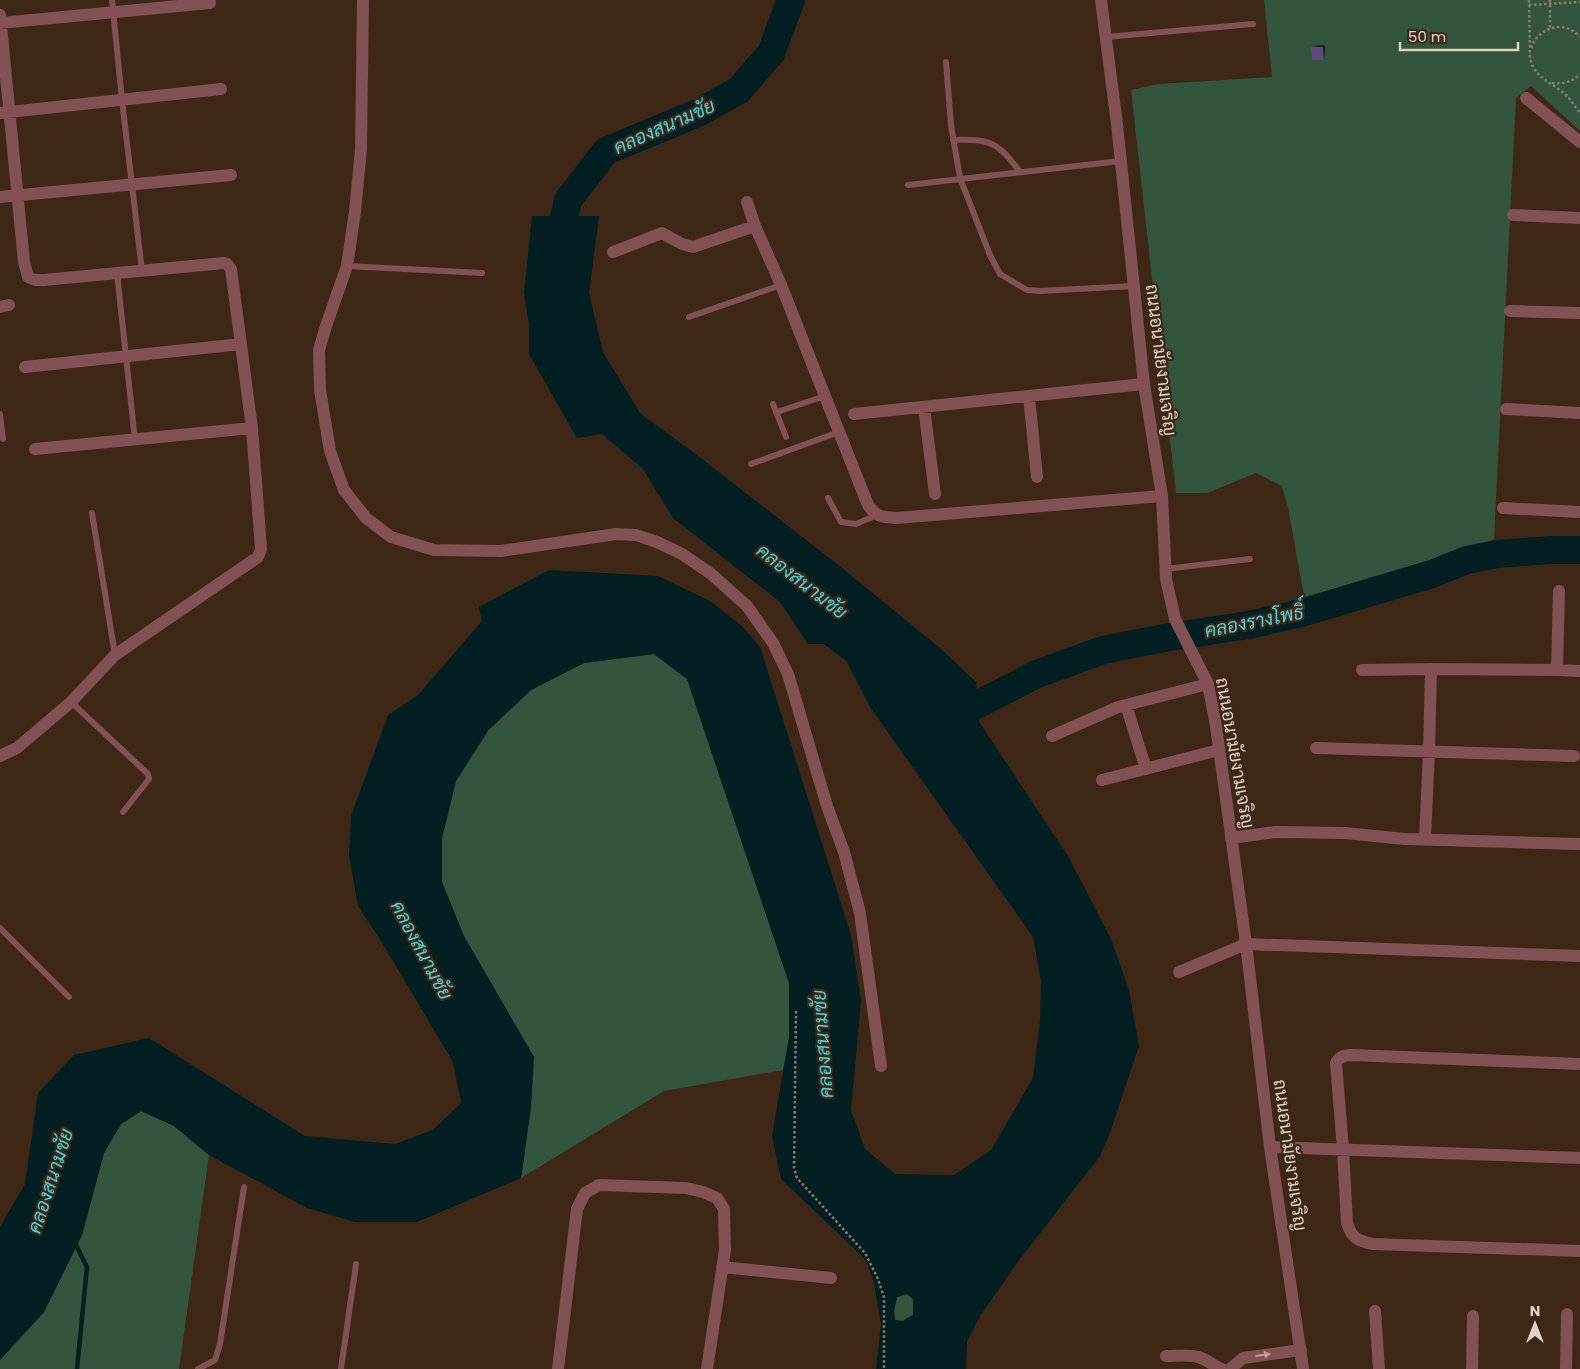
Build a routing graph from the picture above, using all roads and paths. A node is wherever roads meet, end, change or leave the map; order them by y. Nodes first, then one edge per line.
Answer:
1 (363, 0) edge
2 (1101, 0) edge
3 (1529, 0) edge
4 (1550, 2) edge
5 (1580, 2) edge
6 (210, 3) dead end
7 (1529, 5) junction
8 (113, 6) edge
9 (0, 20) edge
10 (1253, 24) dead end
11 (1550, 28) junction
12 (1106, 37) junction
13 (1580, 37) edge
14 (1530, 49) junction
15 (946, 62) dead end
16 (1580, 74) edge
17 (1552, 83) junction
18 (221, 89) dead end
19 (1526, 98) dead end
20 (122, 100) junction
21 (5, 113) edge
22 (1580, 113) edge
23 (953, 140) junction
24 (1580, 142) edge
25 (1121, 161) junction
26 (1020, 172) junction
27 (231, 175) dead end
28 (960, 178) junction
29 (132, 184) junction
30 (908, 185) dead end
31 (17, 195) junction
32 (0, 197) edge
33 (747, 202) dead end
34 (1513, 215) dead end
35 (1580, 218) edge
36 (755, 226) junction
37 (613, 252) dead end
38 (347, 266) junction
39 (142, 271) junction
40 (117, 273) junction
41 (482, 273) dead end
42 (781, 286) junction
43 (1134, 286) junction
44 (1510, 311) dead end
45 (1580, 313) edge
46 (689, 317) dead end
47 (241, 344) junction
48 (126, 356) junction
49 (25, 367) dead end
50 (1144, 384) junction
51 (825, 396) junction
52 (1029, 396) junction
53 (773, 404) dead end
54 (924, 407) junction
55 (1506, 409) dead end
56 (777, 412) junction
57 (1580, 412) edge
58 (0, 414) edge
59 (854, 414) dead end
60 (252, 428) junction
61 (839, 432) junction
62 (786, 437) dead end
63 (3, 439) dead end
64 (134, 440) junction
65 (35, 450) dead end
66 (751, 464) dead end
67 (1037, 477) dead end
68 (935, 494) dead end
69 (1162, 496) junction
70 (828, 498) dead end
71 (1503, 508) dead end
72 (1580, 512) edge
73 (92, 513) dead end
74 (877, 515) junction
75 (1250, 558) dead end
76 (1165, 569) junction
77 (1559, 591) dead end
78 (115, 655) junction
79 (1431, 669) junction
80 (1362, 670) dead end
81 (1557, 670) junction
82 (1580, 671) edge
83 (1208, 684) junction
84 (71, 702) junction
85 (1126, 705) junction
86 (1052, 736) dead end
87 (1316, 748) dead end
88 (1219, 750) junction
89 (1429, 752) junction
90 (0, 756) edge
91 (1574, 756) dead end
92 (1146, 769) junction
93 (1102, 780) dead end
94 (123, 812) dead end
95 (1232, 838) junction
96 (1425, 839) junction
97 (1580, 844) edge
98 (0, 928) edge
99 (1246, 944) junction
100 (1580, 956) edge
101 (1178, 972) dead end
102 (69, 997) dead end
103 (796, 1011) dead end
104 (1580, 1064) edge
105 (880, 1066) dead end
106 (1270, 1147) junction
107 (1343, 1149) junction
108 (1580, 1158) edge
109 (244, 1187) dead end
110 (1580, 1251) edge
111 (356, 1264) dead end
112 (722, 1267) junction
113 (831, 1278) dead end
114 (1375, 1311) dead end
115 (1568, 1314) dead end
116 (1474, 1316) dead end
117 (1301, 1350) junction
118 (1166, 1356) dead end
119 (198, 1369) edge
120 (341, 1369) edge
121 (558, 1369) edge
122 (708, 1369) edge
123 (884, 1369) edge
124 (1222, 1369) edge
125 (1230, 1369) edge
126 (1303, 1369) edge
127 (1379, 1369) edge
128 (1472, 1369) edge
129 (1566, 1369) edge

1 - 38 street
2 - 12 street, ถนนอนามัยงามเจริญ
3 - 7 path
4 - 5 path
4 - 7 path
4 - 11 path
6 - 8 street
7 - 14 path
8 - 9 street
8 - 20 lane
9 - 21 street
10 - 12 lane
11 - 13 path
11 - 14 path
12 - 25 street, ถนนอนามัยงามเจริญ
14 - 17 path
15 - 23 lane
16 - 17 path
17 - 22 path
18 - 20 street
19 - 24 street
20 - 21 street
20 - 29 lane
21 - 31 street
23 - 26 lane
23 - 28 lane
25 - 26 lane
25 - 43 street, ถนนอนามัยงามเจริญ
26 - 28 lane
27 - 29 street
28 - 30 lane
28 - 43 lane
29 - 31 street
29 - 39 lane
31 - 32 street
31 - 40 street
33 - 36 street
34 - 35 street
36 - 37 street
36 - 42 street
38 - 41 lane
38 - 105 street
39 - 40 street
39 - 47 street
40 - 48 lane
42 - 46 lane
42 - 51 street
43 - 50 street, ถนนอนามัยงามเจริญ
44 - 45 street
47 - 48 street
47 - 60 street
48 - 49 street
48 - 64 lane
50 - 52 street
50 - 69 street, ถนนอนามัยงามเจริญ
51 - 56 lane
51 - 61 street
52 - 54 street
52 - 67 street
53 - 56 lane
54 - 59 street
54 - 68 street
55 - 57 street
56 - 62 lane
58 - 63 lane
60 - 64 street
60 - 78 street
61 - 66 lane
61 - 74 street
64 - 65 street
69 - 74 street
69 - 76 street, ถนนอนามัยงามเจริญ
70 - 74 lane
71 - 72 street
73 - 78 lane
75 - 76 lane
76 - 83 street, ถนนอนามัยงามเจริญ
77 - 81 street
78 - 84 street
79 - 80 street
79 - 81 street
79 - 89 street
81 - 82 street
83 - 85 street
83 - 88 street, ถนนอนามัยงามเจริญ
84 - 90 street
84 - 94 lane
85 - 86 street
85 - 92 street
87 - 89 street
88 - 92 street
88 - 95 street, ถนนอนามัยงามเจริญ
89 - 91 street
89 - 96 street
92 - 93 street
95 - 96 street
95 - 99 street, ถนนอนามัยงามเจริญ
96 - 97 street
98 - 102 lane
99 - 100 street
99 - 101 street
99 - 106 street, ถนนอนามัยงามเจริญ
103 - 123 path
104 - 107 street
106 - 107 street
106 - 117 street, ถนนอนามัยงามเจริญ
107 - 108 street
107 - 110 street
109 - 119 lane
111 - 120 lane
112 - 113 street
112 - 121 street
112 - 122 street
114 - 127 street
115 - 129 street
116 - 128 street
125 -> 117 street
117 - 126 street, ถนนอนามัยงามเจริญ
118 - 124 street

